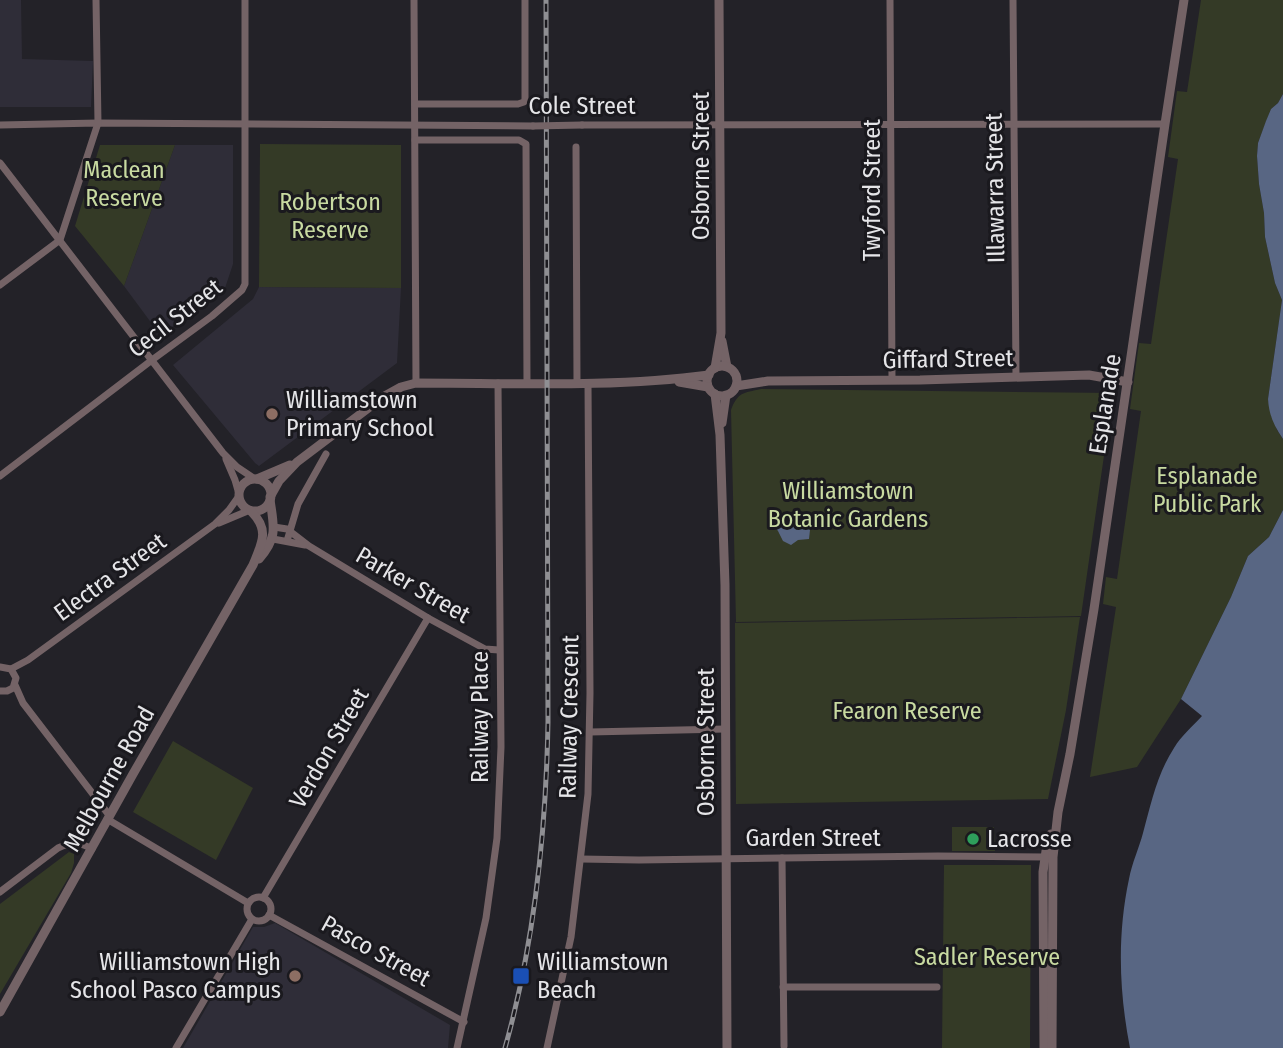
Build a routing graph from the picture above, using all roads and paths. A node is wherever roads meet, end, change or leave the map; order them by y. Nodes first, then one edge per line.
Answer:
1 (96, 0) edge
2 (244, 0) edge
3 (414, 0) edge
4 (525, 0) edge
5 (719, 0) edge
6 (890, 0) edge
7 (1013, 0) edge
8 (1184, 0) edge
9 (415, 104) junction
10 (98, 123) junction
11 (1165, 124) junction
12 (0, 125) edge
13 (246, 125) junction
14 (415, 125) junction
15 (720, 125) junction
16 (891, 125) junction
17 (1014, 125) junction
18 (415, 140) junction
19 (576, 147) dead end
20 (1, 163) edge
21 (60, 240) junction
22 (0, 285) edge
23 (721, 333) junction
24 (152, 360) junction
25 (727, 367) junction
26 (712, 371) junction
27 (735, 374) junction
28 (1016, 376) junction
29 (670, 380) junction
30 (892, 380) junction
31 (768, 381) junction
32 (1128, 382) junction
33 (416, 383) junction
34 (498, 383) junction
35 (527, 383) junction
36 (578, 383) junction
37 (588, 383) junction
38 (736, 386) junction
39 (712, 391) junction
40 (726, 395) junction
41 (720, 435) junction
42 (223, 453) junction
43 (326, 454) dead end
44 (297, 462) junction
45 (0, 476) edge
46 (256, 479) junction
47 (239, 495) junction
48 (270, 498) junction
49 (250, 510) junction
50 (215, 524) junction
51 (274, 527) junction
52 (290, 531) junction
53 (263, 533) junction
54 (273, 539) junction
55 (287, 541) junction
56 (309, 546) junction
57 (253, 565) junction
58 (428, 618) junction
59 (499, 650) junction
60 (0, 667) edge
61 (13, 672) junction
62 (15, 685) junction
63 (3, 691) edge
64 (23, 703) junction
65 (725, 729) junction
66 (590, 732) junction
67 (108, 817) junction
68 (92, 849) junction
69 (1049, 857) junction
70 (726, 858) junction
71 (782, 858) junction
72 (581, 859) junction
73 (0, 892) edge
74 (263, 898) junction
75 (248, 904) junction
76 (269, 915) junction
77 (252, 919) junction
78 (783, 987) junction
79 (937, 987) dead end
80 (0, 1013) edge
81 (464, 1022) junction
82 (784, 1046) dead end
83 (176, 1048) edge
84 (457, 1048) edge
85 (547, 1048) edge
86 (727, 1048) edge
87 (1044, 1048) edge
88 (1052, 1048) edge

1 - 10 street
2 - 13 street, Cecil Street
3 - 9 street
4 - 9 street
5 - 15 street, Osborne Street
6 - 16 street, Twyford Street
7 - 17 street, Illawarra Street
8 - 11 street, Esplanade
9 - 14 street
10 - 12 street, Cole Street
10 - 13 street, Cole Street
10 - 21 street
11 - 17 street, Cole Street
11 - 32 street, Esplanade
13 - 14 street, Cole Street
13 - 24 street, Cecil Street
14 - 15 street, Cole Street, bridge
14 - 18 street
15 - 16 street, Cole Street
15 - 23 street, Osborne Street
16 - 17 street, Cole Street
16 - 30 street, Twyford Street
17 - 28 street, Illawarra Street
18 - 33 street
18 - 35 street
19 - 36 street
20 - 21 street
21 - 22 street
21 - 24 street
23 - 25 street, Osborne Street
23 - 26 street, Osborne Street
24 - 42 street
24 - 45 street, Cecil Street
25 - 26 street
25 - 27 street
26 - 29 street
26 - 39 street
27 - 31 street, Giffard Street
27 - 38 street
28 - 30 street, Giffard Street
28 - 32 street, Giffard Street
29 - 37 street
29 - 39 street
30 - 31 street, Giffard Street
31 - 38 street, Giffard Street
32 - 69 street, Esplanade
33 - 34 street
33 - 44 street
34 - 35 street
34 - 59 street, Railway Place
35 - 36 street
36 - 37 street
37 - 66 street, Railway Crescent
38 - 40 street
39 - 40 street
39 - 41 street, Osborne Street
40 - 41 street, Osborne Street
41 - 65 street, Osborne Street
42 - 46 street
42 - 47 street
43 - 52 street
44 - 46 street
44 - 48 street
46 - 47 street
46 - 48 street
47 - 49 street
47 - 50 street, Electra Street
48 - 49 street
48 - 51 street
49 - 50 street, Electra Street
49 - 53 street
50 - 61 street, Electra Street
51 - 52 street, Parker Street
51 - 53 street
51 - 54 street
52 - 55 street
52 - 56 street, Parker Street
53 - 54 street
53 - 57 street, Melbourne Road
54 - 55 street, Parker Street
54 - 57 street, Melbourne Road
55 - 56 street, Parker Street
56 - 58 street, Parker Street
57 - 67 street, Melbourne Road
58 - 59 street, Parker Street
58 - 74 street, Verdon Street
59 - 81 street, Railway Place
60 - 61 street
61 - 62 street
62 - 63 street
62 - 64 street
63 - 64 street
64 - 67 street
65 - 66 street
65 - 70 street, Osborne Street
66 - 72 street, Railway Crescent
67 - 68 street, Melbourne Road
67 - 75 street
68 - 73 street
68 - 80 street, Melbourne Road
69 - 71 street, Garden Street
69 - 87 street, Esplanade
69 - 88 street, Esplanade
70 - 71 street, Garden Street
70 - 72 street, Garden Street
70 - 86 street, Osborne Street
71 - 78 street
72 - 85 street, Railway Crescent
74 - 75 street
74 - 76 street
75 - 77 street
76 - 77 street
76 - 81 street, Pasco Street
77 - 83 street
78 - 79 street
78 - 82 street
81 - 84 street, Railway Place

